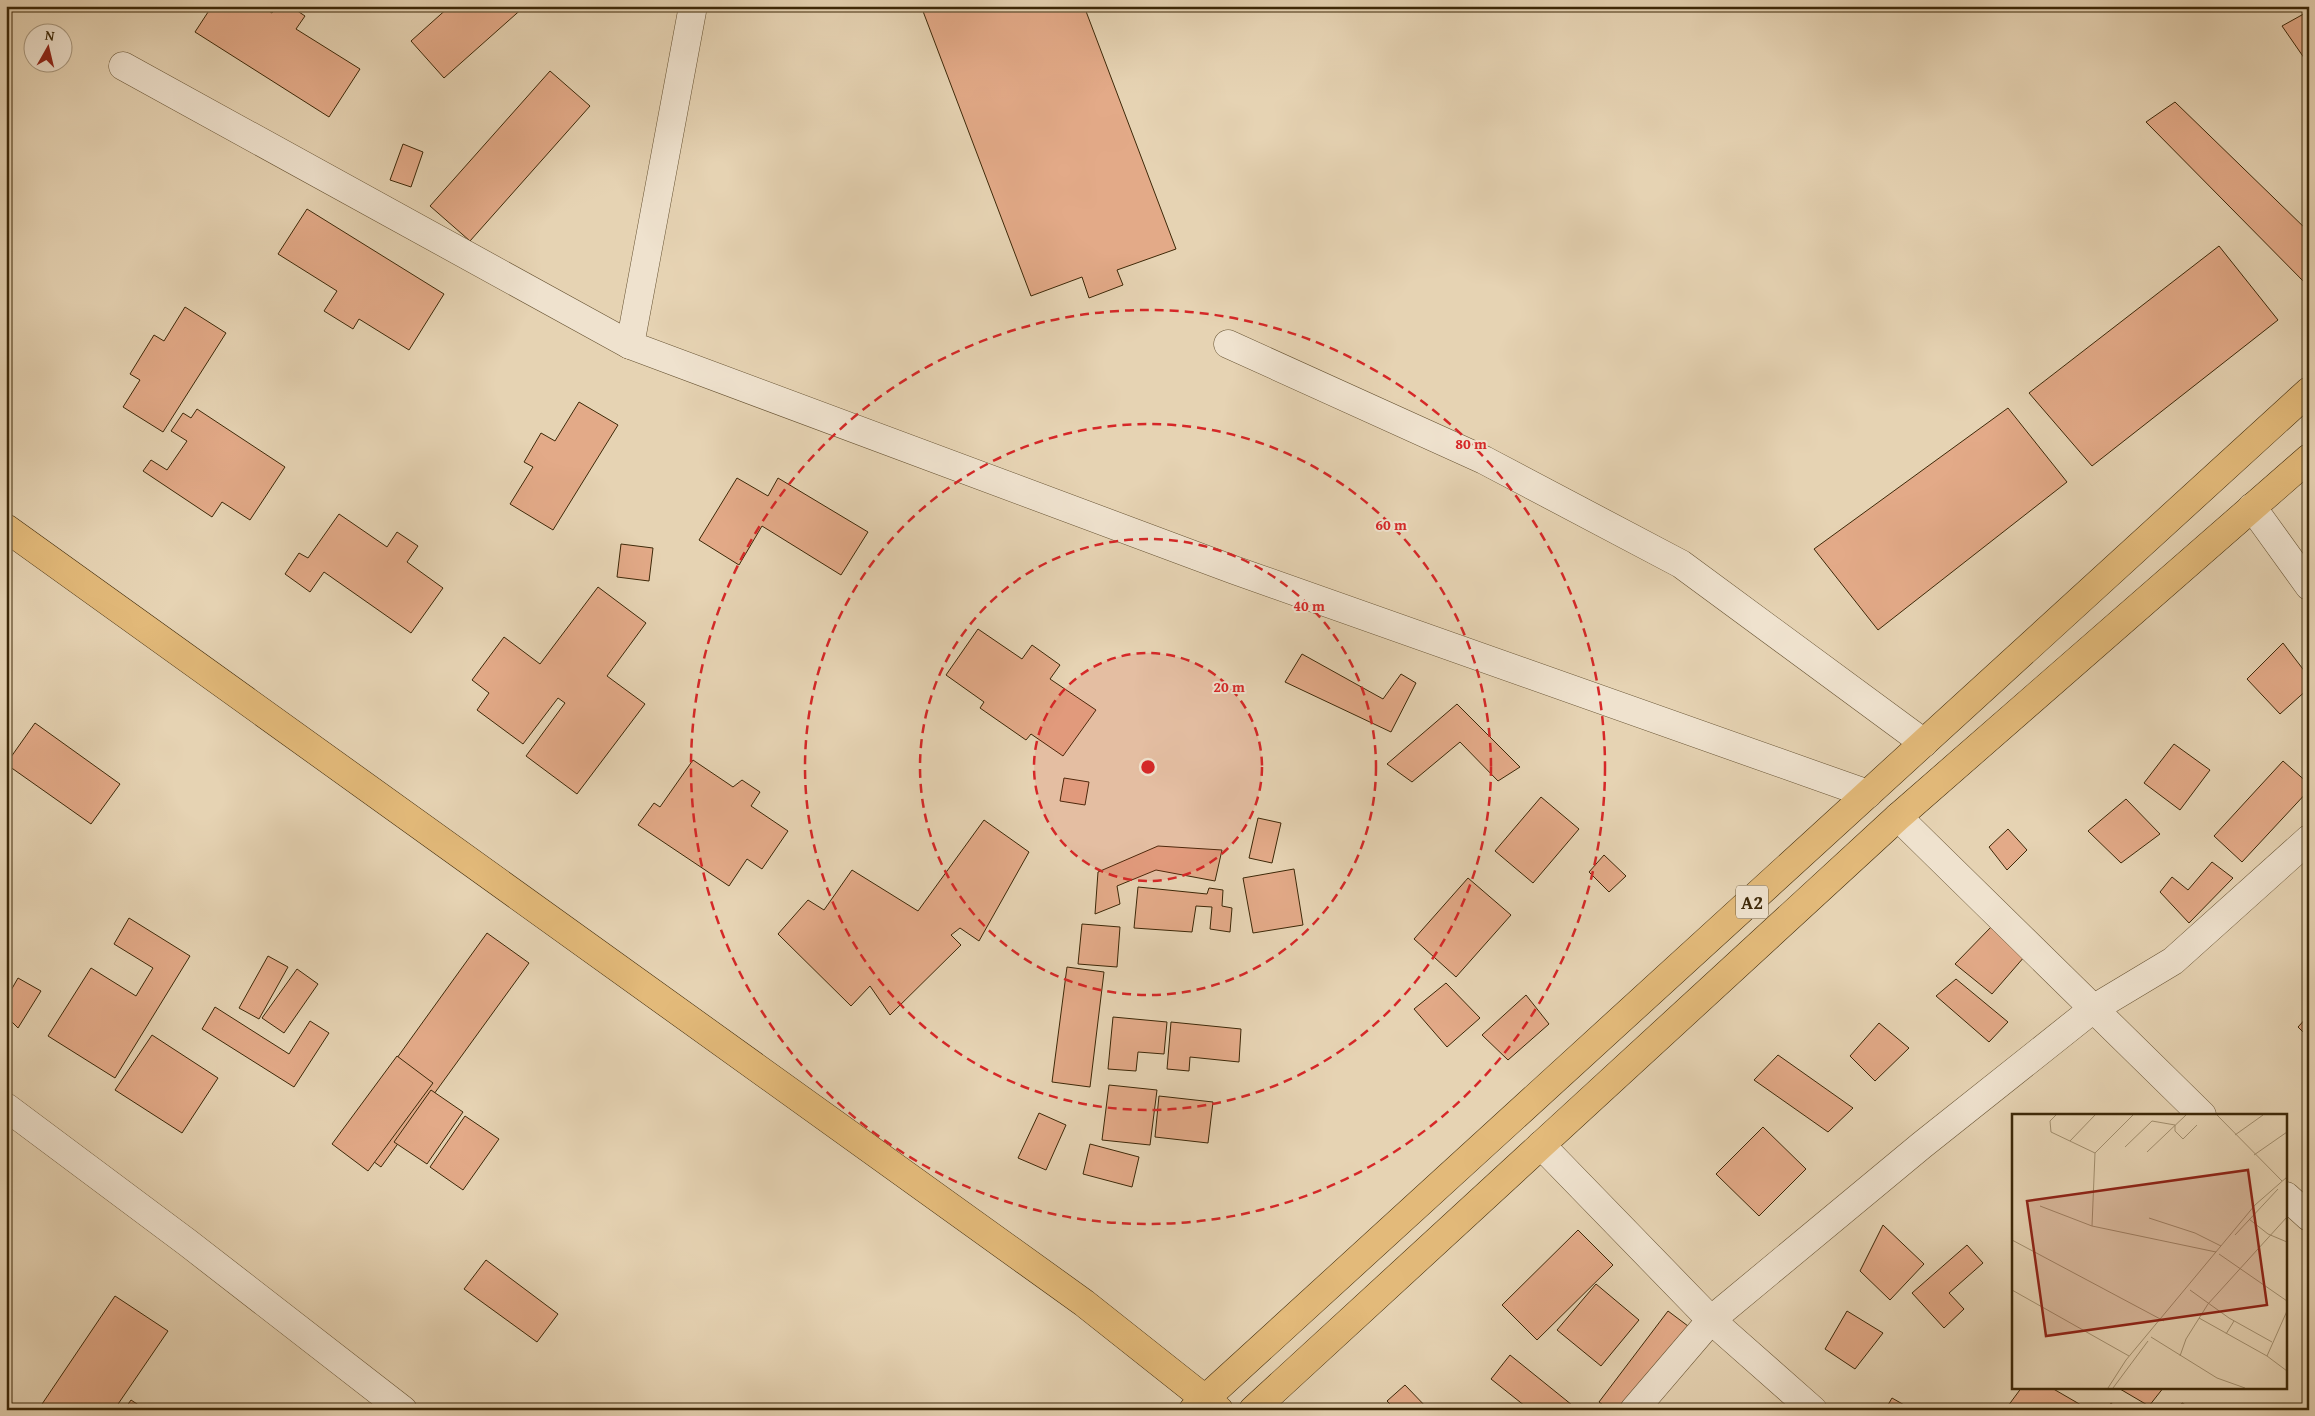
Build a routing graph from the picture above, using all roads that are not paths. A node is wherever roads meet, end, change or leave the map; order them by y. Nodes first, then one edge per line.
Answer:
1 (693, 6) edge
2 (123, 66) dead end
3 (1228, 344) dead end
4 (630, 345) junction
5 (2309, 392) edge
6 (2309, 458) edge
7 (2252, 507) junction
8 (6, 528) edge
9 (2309, 586) edge
10 (1924, 743) junction
11 (1868, 794) junction
12 (1898, 817) junction
13 (2309, 839) edge
14 (2093, 1010) junction
15 (6, 1107) edge
16 (2201, 1114) edge
17 (1541, 1145) junction
18 (2288, 1198) edge
19 (2309, 1217) edge
20 (1711, 1320) junction
21 (1206, 1406) edge
22 (403, 1410) edge
23 (1253, 1410) edge
24 (1634, 1410) edge
25 (1813, 1410) edge

1 - 4 street
2 - 4 street
3 - 10 street
4 - 11 street
5 - 10 main road, A2
6 - 7 main road, A2
7 - 9 street
7 - 12 main road, A2
8 - 21 main road
10 - 11 main road, A2
11 - 21 main road, A2
12 - 14 street
12 - 17 main road, A2
13 - 14 street
14 - 16 street
14 - 20 street
15 - 22 street
17 - 20 street
17 - 23 main road, A2
18 - 19 street
20 - 24 street
20 - 25 street

